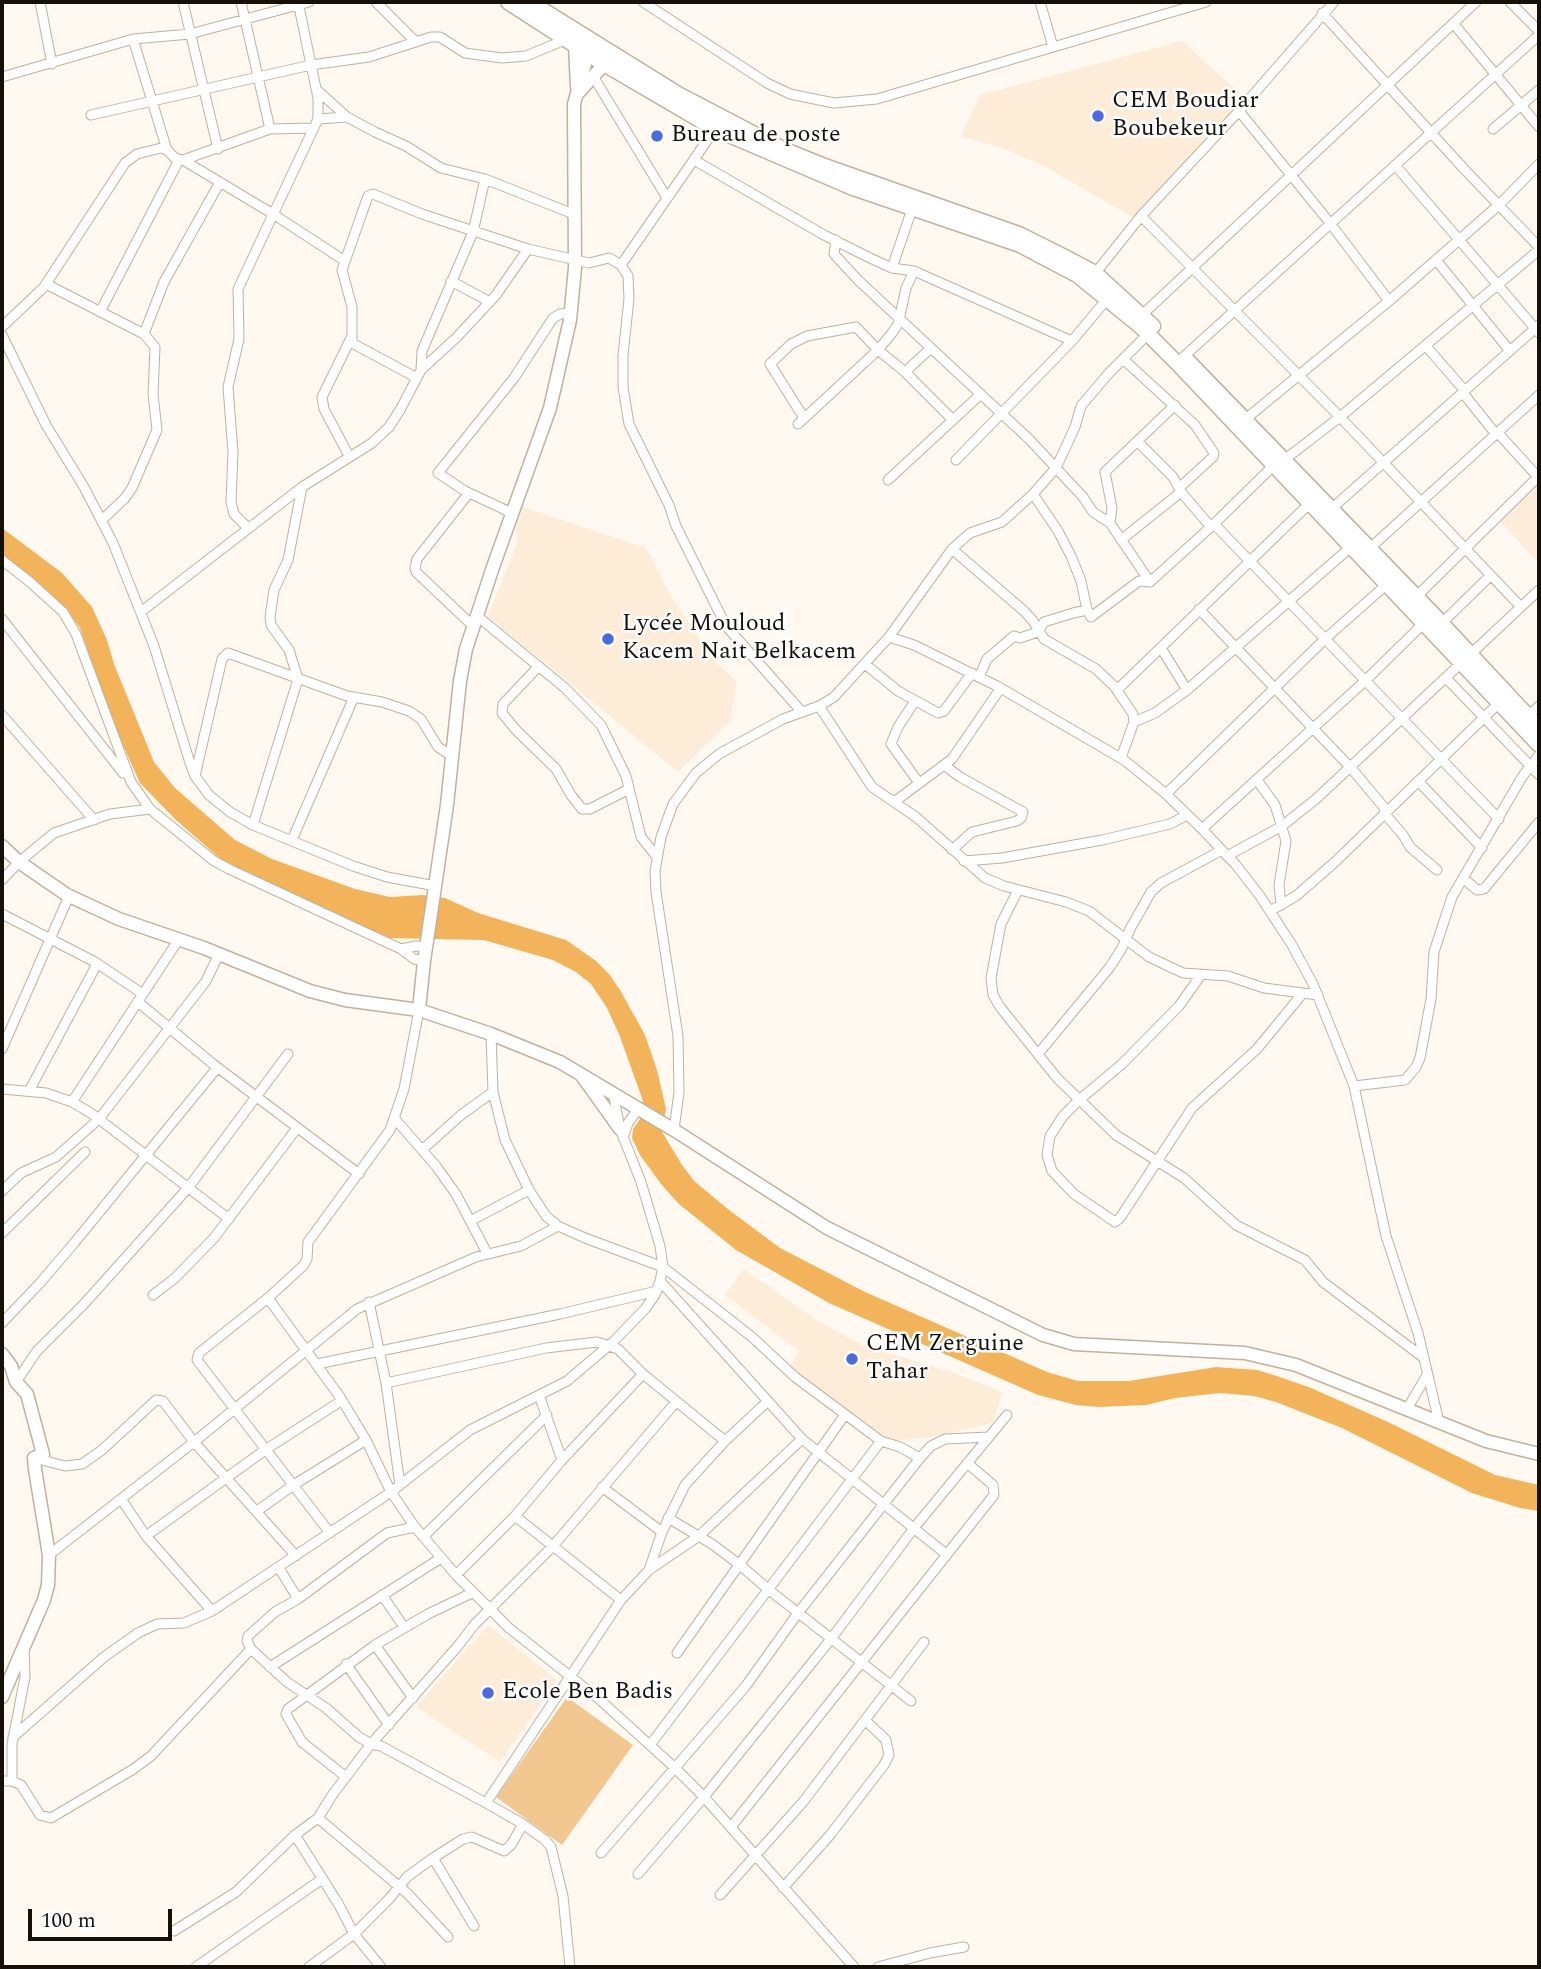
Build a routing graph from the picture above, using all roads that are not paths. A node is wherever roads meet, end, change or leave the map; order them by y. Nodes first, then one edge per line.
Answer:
1 (40, 2) edge
2 (183, 2) edge
3 (241, 2) edge
4 (309, 2) edge
5 (376, 2) edge
6 (508, 2) edge
7 (530, 2) edge
8 (643, 2) edge
9 (1040, 2) edge
10 (1206, 2) edge
11 (1334, 2) edge
12 (1476, 2) edge
13 (1510, 2) edge
14 (298, 4) edge
15 (1322, 13) junction
16 (245, 20) junction
17 (1453, 23) junction
18 (1539, 33) edge
19 (190, 34) junction
20 (133, 39) junction
21 (416, 42) junction
22 (581, 45) junction
23 (1053, 47) junction
24 (609, 58) junction
25 (52, 64) junction
26 (311, 65) junction
27 (1496, 74) junction
28 (257, 76) junction
29 (593, 76) junction
30 (2, 77) edge
31 (1388, 83) junction
32 (203, 88) junction
33 (316, 89) junction
34 (1539, 90) edge
35 (577, 91) junction
36 (152, 102) junction
37 (1522, 104) junction
38 (1239, 111) junction
39 (91, 115) dead end
40 (347, 117) junction
41 (316, 123) junction
42 (1539, 127) edge
43 (270, 129) junction
44 (715, 129) junction
45 (1493, 129) dead end
46 (1431, 132) junction
47 (218, 149) junction
48 (167, 150) junction
49 (181, 160) junction
50 (694, 160) junction
51 (1539, 164) edge
52 (1395, 165) junction
53 (1291, 175) junction
54 (485, 180) junction
55 (220, 182) junction
56 (667, 198) junction
57 (914, 203) junction
58 (1500, 204) junction
59 (273, 214) junction
60 (576, 215) junction
61 (1141, 216) junction
62 (1330, 223) junction
63 (473, 232) junction
64 (1460, 238) junction
65 (835, 240) junction
66 (1539, 248) edge
67 (528, 249) junction
68 (575, 259) junction
69 (1436, 260) junction
70 (345, 261) junction
71 (621, 265) junction
72 (1193, 267) junction
73 (892, 268) junction
74 (914, 271) junction
75 (1091, 278) junction
76 (452, 281) junction
77 (46, 284) junction
78 (1499, 284) junction
79 (1107, 299) junction
80 (1389, 301) junction
81 (490, 302) junction
82 (1474, 306) junction
83 (100, 312) junction
84 (1233, 312) junction
85 (571, 313) junction
86 (1142, 315) junction
87 (899, 318) junction
88 (2, 327) edge
89 (1538, 329) edge
90 (144, 334) junction
91 (1148, 334) junction
92 (2, 335) edge
93 (351, 338) junction
94 (1072, 341) junction
95 (1426, 346) junction
96 (931, 348) junction
97 (878, 350) junction
98 (1510, 351) junction
99 (1123, 359) junction
100 (1180, 360) junction
101 (905, 372) junction
102 (419, 374) junction
103 (1298, 376) junction
104 (1464, 392) junction
105 (981, 394) junction
106 (1539, 395) edge
107 (1175, 405) junction
108 (1001, 413) junction
109 (1340, 417) junction
110 (953, 420) junction
111 (1240, 424) junction
112 (1496, 433) junction
113 (1138, 442) junction
114 (349, 456) junction
115 (956, 460) dead end
116 (1279, 463) junction
117 (1383, 464) junction
118 (1056, 468) junction
119 (1539, 476) edge
120 (888, 480) dead end
121 (302, 487) junction
122 (1180, 490) junction
123 (469, 493) junction
124 (1033, 494) junction
125 (1421, 502) junction
126 (1310, 503) junction
127 (1330, 510) junction
128 (512, 513) junction
129 (102, 520) junction
130 (1110, 523) junction
131 (1213, 525) junction
132 (248, 528) junction
133 (1121, 540) junction
134 (1352, 546) junction
135 (952, 549) junction
136 (1369, 549) junction
137 (1463, 549) junction
138 (2, 560) edge
139 (1250, 560) junction
140 (1490, 576) junction
141 (1150, 582) junction
142 (1386, 584) junction
143 (1539, 590) edge
144 (1416, 597) junction
145 (1290, 601) junction
146 (1521, 607) junction
147 (1199, 609) junction
148 (1087, 610) junction
149 (142, 611) junction
150 (2, 619) edge
151 (1432, 620) junction
152 (474, 621) junction
153 (1038, 632) junction
154 (890, 637) junction
155 (1325, 639) junction
156 (1161, 648) junction
157 (1237, 648) junction
158 (1465, 659) junction
159 (865, 664) junction
160 (539, 666) junction
161 (975, 675) junction
162 (1446, 678) junction
163 (298, 679) junction
164 (1365, 681) junction
165 (1000, 689) junction
166 (1273, 689) junction
167 (1117, 690) junction
168 (1187, 690) junction
169 (354, 697) junction
170 (915, 701) junction
171 (1499, 704) junction
172 (819, 706) junction
173 (802, 711) junction
174 (2, 715) edge
175 (1529, 716) edge
176 (1485, 718) junction
177 (1402, 720) junction
178 (1134, 722) junction
179 (1539, 728) edge
180 (1312, 729) junction
181 (1539, 745) edge
182 (1539, 755) edge
183 (452, 756) junction
184 (1121, 758) junction
185 (1441, 761) junction
186 (944, 765) junction
187 (1531, 766) junction
188 (1351, 768) junction
189 (1539, 775) edge
190 (195, 776) junction
191 (1257, 780) junction
192 (1418, 781) junction
193 (131, 782) junction
194 (919, 783) junction
195 (629, 789) junction
196 (1166, 793) junction
197 (894, 802) junction
198 (150, 809) junction
199 (1386, 812) junction
200 (1187, 815) junction
201 (1499, 818) junction
202 (94, 820) junction
203 (1539, 822) edge
204 (253, 825) junction
205 (1282, 826) junction
206 (1202, 829) junction
207 (292, 840) junction
208 (2, 846) edge
209 (1482, 848) junction
210 (952, 850) junction
211 (1225, 853) junction
212 (657, 857) junction
213 (964, 861) junction
214 (19, 862) junction
215 (1437, 870) dead end
216 (1462, 878) junction
217 (2, 880) edge
218 (436, 890) junction
219 (1018, 890) junction
220 (69, 896) junction
221 (1281, 905) junction
222 (1270, 911) junction
223 (2, 914) edge
224 (180, 939) junction
225 (51, 940) junction
226 (1126, 940) junction
227 (427, 943) junction
228 (401, 949) junction
229 (219, 954) junction
230 (424, 961) junction
231 (97, 964) junction
232 (1201, 975) junction
233 (1303, 993) junction
234 (1318, 995) junction
235 (140, 998) junction
236 (419, 1010) junction
237 (6, 1026) edge
238 (169, 1027) junction
239 (491, 1034) junction
240 (2, 1049) edge
241 (1038, 1054) junction
242 (288, 1055) dead end
243 (217, 1068) junction
244 (579, 1072) junction
245 (1354, 1086) junction
246 (2, 1089) edge
247 (29, 1091) junction
248 (493, 1092) junction
249 (613, 1092) junction
250 (257, 1098) junction
251 (1078, 1101) junction
252 (72, 1102) junction
253 (639, 1109) junction
254 (99, 1119) junction
255 (395, 1119) junction
256 (297, 1128) junction
257 (670, 1128) junction
258 (622, 1133) junction
259 (422, 1150) junction
260 (85, 1152) dead end
261 (146, 1156) junction
262 (1158, 1161) junction
263 (359, 1174) junction
264 (188, 1188) junction
265 (528, 1190) junction
266 (2, 1191) edge
267 (229, 1219) junction
268 (470, 1221) junction
269 (558, 1226) junction
270 (2, 1233) edge
271 (487, 1253) junction
272 (663, 1267) junction
273 (660, 1281) junction
274 (657, 1291) junction
275 (153, 1294) dead end
276 (268, 1298) junction
277 (369, 1303) junction
278 (2, 1323) edge
279 (609, 1345) junction
280 (307, 1350) junction
281 (379, 1353) junction
282 (2, 1354) edge
283 (1424, 1358) junction
284 (317, 1364) junction
285 (643, 1374) junction
286 (1427, 1375) junction
287 (16, 1382) junction
288 (386, 1383) junction
289 (539, 1395) junction
290 (341, 1401) junction
291 (768, 1401) junction
292 (676, 1402) junction
293 (1407, 1409) junction
294 (234, 1410) junction
295 (547, 1415) junction
296 (1007, 1415) dead end
297 (844, 1416) junction
298 (1439, 1422) junction
299 (989, 1437) junction
300 (802, 1439) junction
301 (366, 1440) junction
302 (725, 1441) junction
303 (881, 1441) junction
304 (194, 1442) junction
305 (265, 1450) junction
306 (818, 1452) junction
307 (1539, 1454) edge
308 (34, 1458) junction
309 (920, 1458) junction
310 (562, 1460) junction
311 (967, 1463) junction
312 (226, 1478) junction
313 (851, 1478) junction
314 (400, 1485) junction
315 (292, 1486) junction
316 (603, 1487) junction
317 (391, 1492) junction
318 (121, 1499) junction
319 (883, 1504) junction
320 (257, 1511) junction
321 (514, 1516) junction
322 (668, 1518) junction
323 (415, 1527) junction
324 (914, 1528) junction
325 (662, 1532) junction
326 (331, 1533) junction
327 (146, 1536) junction
328 (699, 1536) junction
329 (423, 1537) junction
330 (553, 1546) junction
331 (946, 1553) junction
332 (49, 1555) junction
333 (296, 1556) junction
334 (441, 1558) junction
335 (740, 1565) junction
336 (279, 1567) junction
337 (649, 1570) junction
338 (456, 1575) junction
339 (769, 1590) junction
340 (472, 1593) junction
341 (382, 1595) junction
342 (298, 1599) junction
343 (621, 1600) junction
344 (212, 1611) junction
345 (491, 1611) junction
346 (798, 1613) junction
347 (404, 1627) junction
348 (831, 1639) junction
349 (924, 1642) dead end
350 (375, 1645) junction
351 (24, 1647) junction
352 (251, 1649) junction
353 (677, 1653) dead end
354 (861, 1663) junction
355 (346, 1664) junction
356 (270, 1667) junction
357 (568, 1676) junction
358 (891, 1686) junction
359 (307, 1695) junction
360 (2, 1698) edge
361 (413, 1698) junction
362 (911, 1701) dead end
363 (864, 1720) junction
364 (389, 1725) junction
365 (12, 1740) junction
366 (371, 1744) junction
367 (650, 1745) junction
368 (2, 1762) edge
369 (674, 1766) junction
370 (346, 1777) junction
371 (7, 1781) edge
372 (705, 1797) junction
373 (486, 1803) junction
374 (318, 1818) junction
375 (523, 1824) junction
376 (731, 1827) junction
377 (295, 1835) junction
378 (601, 1853) dead end
379 (756, 1857) junction
380 (433, 1858) junction
381 (638, 1874) dead end
382 (322, 1879) junction
383 (398, 1887) junction
384 (783, 1888) junction
385 (720, 1895) dead end
386 (474, 1926) dead end
387 (174, 1931) dead end
388 (354, 1934) junction
389 (448, 1937) dead end
390 (964, 1947) dead end
391 (848, 1966) edge
392 (196, 1967) edge
393 (309, 1967) edge
394 (381, 1967) edge
395 (570, 1967) edge
396 (878, 1967) edge

1 - 25 street
2 - 19 street
3 - 16 street
4 - 14 street
5 - 21 street
6 - 22 main road
7 - 22 main road
8 - 23 street
9 - 23 street
10 - 23 street
11 - 15 street
12 - 17 street
13 - 18 street
14 - 16 street
14 - 26 street
15 - 31 street
15 - 38 street
16 - 19 street
16 - 28 street
17 - 27 street
17 - 31 street
18 - 27 street
19 - 20 street
19 - 32 street
20 - 25 street
20 - 36 street
21 - 22 street
21 - 26 street
22 - 24 main road
22 - 35 main road
24 - 29 main road
24 - 44 main road
24 - 57 main road
25 - 30 street
26 - 28 street
26 - 33 street
27 - 37 street
27 - 46 street
28 - 32 street
28 - 43 street
29 - 35 main road
29 - 56 street
31 - 46 street
31 - 53 street
32 - 36 street
32 - 47 street
33 - 40 street
33 - 41 street
34 - 37 street
35 - 60 main road
36 - 39 street
36 - 48 street
37 - 42 street
37 - 45 street
38 - 53 street
38 - 61 street
40 - 41 street
40 - 54 street
41 - 43 street
41 - 59 street
43 - 47 street
44 - 50 street
44 - 57 main road
46 - 52 street
46 - 58 street
47 - 49 street
48 - 49 street
48 - 77 street
49 - 55 street
49 - 83 street
50 - 56 street
50 - 65 street
51 - 58 street
52 - 62 street
52 - 64 street
53 - 62 street
53 - 72 street
54 - 60 street
54 - 63 street
55 - 59 street
55 - 90 street
56 - 71 street
57 - 73 street
57 - 75 main road
58 - 64 street
58 - 66 street
59 - 70 street
59 - 132 street
60 - 68 main road
61 - 72 street
61 - 75 street
62 - 80 street
62 - 84 street
63 - 67 street
63 - 70 street
63 - 76 street
64 - 69 street
64 - 78 street
65 - 73 street
65 - 87 street
66 - 78 street
67 - 68 street
67 - 81 street
68 - 71 street
68 - 85 main road
69 - 80 street
69 - 82 street
70 - 93 street
71 - 173 street
72 - 84 street
72 - 86 street
73 - 74 street
74 - 87 street
74 - 94 street
75 - 79 main road
75 - 86 main road
76 - 81 street
76 - 102 street
77 - 83 street
77 - 88 street
78 - 82 street
78 - 89 street
79 - 91 main road
79 - 94 street
80 - 103 street
81 - 102 street
82 - 95 street
82 - 98 street
83 - 90 street
84 - 100 street
84 - 103 street
85 - 123 street
85 - 128 main road
86 - 100 main road
87 - 96 street
87 - 97 street
89 - 98 street
90 - 129 street
91 - 99 street
91 - 100 main road
92 - 129 street
93 - 102 street
93 - 114 street
94 - 108 street
95 - 104 street
95 - 109 street
96 - 101 street
96 - 105 street
97 - 97 street
97 - 101 street
98 - 104 street
99 - 107 street
99 - 118 street
100 - 111 main road
101 - 110 street
102 - 114 street
103 - 109 street
103 - 111 street
104 - 112 street
104 - 117 street
105 - 108 street
105 - 110 street
106 - 112 street
107 - 113 street
107 - 122 street
108 - 115 street
108 - 118 street
109 - 116 street
109 - 117 street
110 - 120 street
111 - 116 main road
112 - 119 street
112 - 125 street
113 - 122 street
113 - 130 street
114 - 121 street
116 - 126 main road
116 - 127 main road
116 - 131 street
117 - 125 street
117 - 127 street
118 - 124 street
118 - 130 street
119 - 137 street
121 - 132 street
121 - 163 street
122 - 131 street
122 - 133 street
123 - 128 street
123 - 152 street
124 - 135 street
124 - 148 street
125 - 136 street
125 - 137 street
126 - 134 main road
126 - 139 street
127 - 136 main road
128 - 152 main road
129 - 149 street
130 - 133 street
131 - 139 street
131 - 141 street
132 - 149 street
133 - 141 street
134 - 142 main road
134 - 145 street
135 - 153 street
135 - 154 street
136 - 144 main road
137 - 140 street
137 - 144 street
138 - 193 street
139 - 145 street
139 - 147 street
140 - 146 street
140 - 151 street
141 - 148 street
142 - 151 main road
142 - 155 street
143 - 146 street
144 - 151 main road
145 - 155 street
145 - 157 street
146 - 158 street
147 - 156 street
147 - 157 street
148 - 153 street
149 - 190 street
150 - 193 street
151 - 158 main road
151 - 164 street
152 - 160 street
152 - 183 main road
153 - 161 street
153 - 167 street
154 - 159 street
154 - 161 street
155 - 164 street
155 - 166 street
156 - 167 street
156 - 168 street
157 - 166 street
157 - 168 street
158 - 162 street
158 - 171 main road
158 - 175 main road
159 - 170 street
159 - 172 street
160 - 195 street
160 - 195 street
161 - 165 street
161 - 170 street
162 - 176 street
162 - 177 street
163 - 169 street
163 - 190 street
163 - 204 street
164 - 177 street
164 - 180 street
165 - 184 street
165 - 186 street
166 - 180 street
166 - 196 street
167 - 178 street
168 - 178 street
169 - 183 street
169 - 207 street
170 - 194 street
171 - 175 main road
171 - 176 street
172 - 173 street
172 - 197 street
173 - 212 street
174 - 202 street
175 - 179 main road
175 - 181 main road
176 - 185 street
176 - 187 street
177 - 185 street
177 - 188 street
178 - 184 street
180 - 188 street
180 - 191 street
182 - 187 street
183 - 218 main road
184 - 196 street
185 - 192 street
185 - 201 street
186 - 194 street
186 - 210 street
187 - 189 street
187 - 201 street
188 - 199 street
188 - 205 street
190 - 204 street
191 - 205 street
191 - 206 street
192 - 199 street
192 - 209 street
193 - 198 street
194 - 197 street
195 - 212 street
196 - 200 street
197 - 210 street
198 - 202 street
198 - 228 street
199 - 215 street
199 - 221 street
200 - 206 street
200 - 213 street
201 - 209 street
202 - 214 street
203 - 216 street
204 - 207 street
205 - 211 street
205 - 221 street
206 - 211 street
207 - 218 street
208 - 214 main road
209 - 216 street
210 - 213 street
211 - 222 street
211 - 226 street
212 - 257 street
213 - 219 street
214 - 217 street
214 - 220 main road
216 - 245 street
218 - 227 main road
219 - 226 street
219 - 241 street
220 - 224 main road
220 - 225 street
221 - 222 street
222 - 234 street
223 - 225 street
224 - 229 main road
224 - 235 street
225 - 231 street
225 - 237 street
226 - 232 street
226 - 241 street
227 - 228 street
227 - 230 main road
228 - 230 street
229 - 236 main road
229 - 238 street
230 - 236 main road
231 - 235 street
231 - 247 street
232 - 233 street
232 - 251 street
233 - 234 street
233 - 262 street
234 - 245 street
235 - 238 street
235 - 252 street
236 - 239 main road
236 - 255 street
237 - 240 street
238 - 243 street
238 - 254 street
239 - 244 main road
239 - 248 street
241 - 251 street
242 - 250 street
243 - 250 street
243 - 261 street
244 - 249 main road
244 - 258 main road
245 - 283 street
246 - 247 street
247 - 252 street
248 - 259 street
248 - 265 street
249 - 253 main road
249 - 258 street
250 - 256 street
250 - 264 street
251 - 262 street
251 - 262 street
252 - 254 street
253 - 257 main road
253 - 258 street
254 - 261 street
254 - 266 street
255 - 259 street
255 - 263 street
256 - 263 street
256 - 267 street
257 - 293 main road
258 - 272 street
259 - 268 street
260 - 270 street
261 - 264 street
261 - 278 street
262 - 283 street
263 - 276 street
264 - 267 street
264 - 287 street
265 - 268 street
265 - 269 street
267 - 275 street
268 - 271 street
269 - 271 street
269 - 272 street
271 - 277 street
272 - 273 street
272 - 297 street
273 - 274 street
273 - 291 street
274 - 279 street
274 - 281 street
276 - 280 street
276 - 294 street
277 - 280 street
277 - 281 street
279 - 285 street
279 - 288 street
279 - 289 street
280 - 284 street
280 - 294 street
281 - 284 street
281 - 288 street
282 - 287 main road
283 - 286 street
284 - 290 street
285 - 292 street
285 - 310 street
286 - 293 street
286 - 298 street
287 - 308 main road
288 - 314 street
289 - 295 street
289 - 314 street
290 - 301 street
290 - 305 street
291 - 300 street
291 - 302 street
292 - 302 street
292 - 316 street
293 - 298 main road
294 - 304 street
294 - 305 street
295 - 310 street
295 - 329 street
296 - 299 street
297 - 303 street
297 - 306 street
298 - 307 main road
299 - 309 street
299 - 311 street
300 - 306 street
300 - 328 street
301 - 315 street
301 - 317 street
302 - 322 street
303 - 309 street
303 - 313 street
304 - 308 street
304 - 312 street
304 - 318 street
305 - 312 street
305 - 315 street
306 - 313 street
306 - 335 street
308 - 332 main road
309 - 319 street
310 - 321 street
311 - 324 street
311 - 331 street
312 - 320 street
312 - 327 street
313 - 319 street
313 - 339 street
314 - 317 street
315 - 320 street
315 - 326 street
316 - 325 street
316 - 330 street
317 - 323 street
317 - 326 street
318 - 327 street
318 - 332 street
319 - 324 street
319 - 346 street
320 - 333 street
321 - 330 street
321 - 338 street
322 - 325 street
322 - 328 street
323 - 329 street
323 - 342 street
324 - 331 street
324 - 348 street
325 - 337 street
326 - 333 street
327 - 344 street
328 - 335 street
328 - 337 street
329 - 334 street
330 - 343 street
330 - 345 street
331 - 354 street
332 - 351 main road
333 - 336 street
334 - 338 street
334 - 341 street
335 - 339 street
335 - 353 street
336 - 342 street
336 - 344 street
337 - 343 street
338 - 340 street
339 - 346 street
339 - 367 street
340 - 345 street
340 - 347 street
341 - 347 street
341 - 356 street
342 - 352 street
343 - 357 street
344 - 365 street
345 - 357 street
345 - 361 street
346 - 348 street
346 - 369 street
347 - 350 street
348 - 354 street
348 - 372 street
349 - 358 street
350 - 355 street
350 - 361 street
351 - 360 main road
351 - 365 street
352 - 356 street
352 - 371 street
354 - 358 street
354 - 376 street
355 - 359 street
355 - 364 street
356 - 359 street
357 - 367 street
357 - 373 street
358 - 362 street
358 - 363 street
359 - 366 street
359 - 370 street
361 - 364 street
363 - 379 street
363 - 384 street
364 - 366 street
365 - 368 street
365 - 371 street
366 - 370 street
366 - 373 street
367 - 369 street
369 - 372 street
369 - 378 street
370 - 374 street
372 - 376 street
372 - 381 street
373 - 375 street
374 - 377 street
374 - 383 street
375 - 380 street
375 - 395 street
376 - 379 street
377 - 382 street
377 - 387 street
379 - 384 street
379 - 385 street
380 - 383 street
380 - 386 street
382 - 388 street
382 - 392 street
383 - 388 street
383 - 389 street
384 - 391 street
388 - 393 street
388 - 394 street
390 - 396 street

